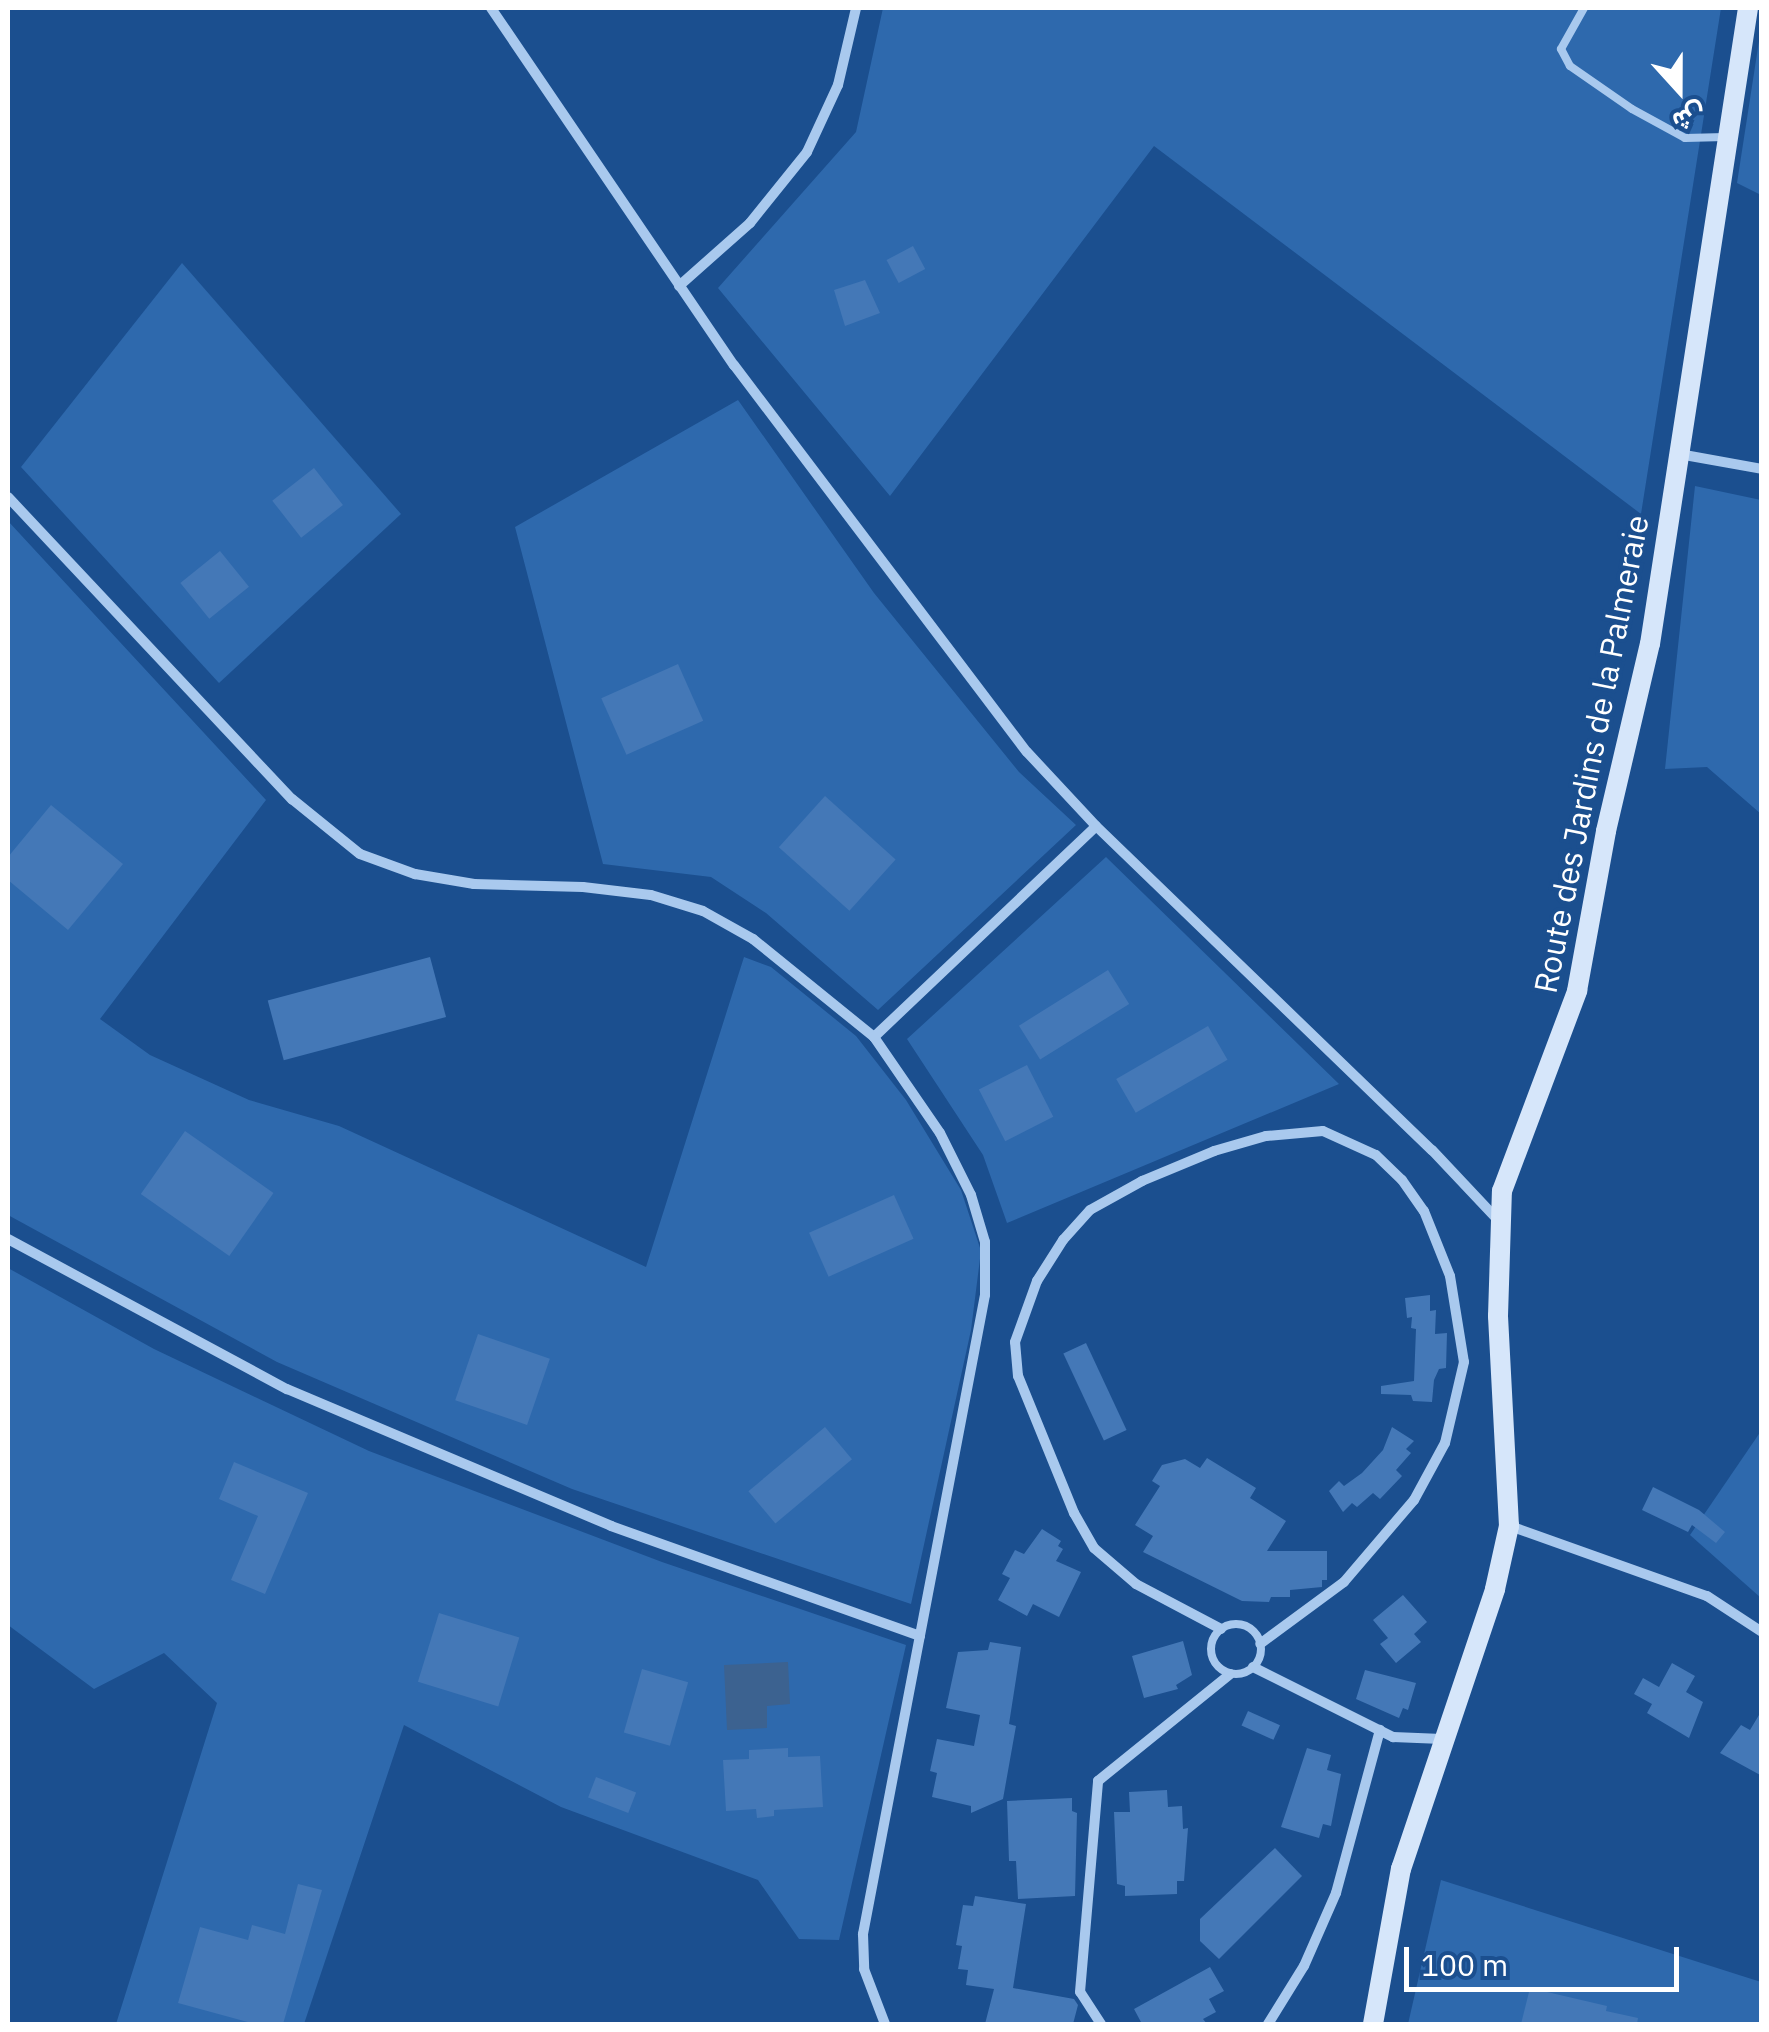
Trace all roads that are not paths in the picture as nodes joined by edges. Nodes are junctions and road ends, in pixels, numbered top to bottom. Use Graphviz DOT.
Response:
graph roads {
  1 [pos="491,8"];
  2 [pos="856,8"];
  3 [pos="1584,8"];
  4 [pos="1748,8"];
  5 [pos="1729,137"];
  6 [pos="680,286"];
  7 [pos="1679,454"];
  8 [pos="1762,469"];
  9 [pos="8,497"];
  10 [pos="1096,826"];
  11 [pos="874,1037"];
  12 [pos="1499,1221"];
  13 [pos="8,1239"];
  14 [pos="1509,1526"];
  15 [pos="1221,1629"];
  16 [pos="1762,1632"];
  17 [pos="920,1636"];
  18 [pos="1260,1644"];
  19 [pos="1254,1667"];
  20 [pos="1230,1674"];
  21 [pos="1380,1730"];
  22 [pos="1442,1739"];
  23 [pos="884,2024"];
  24 [pos="1101,2024"];
  25 [pos="1268,2024"];
  26 [pos="1372,2024"];
  1 -- 6 [label="street"];
  2 -- 6 [label="street"];
  3 -- 5 [label="lane"];
  4 -- 5 [label="street, Route des Jardins de la Palmeraie"];
  5 -- 7 [label="street, Route des Jardins de la Palmeraie"];
  6 -- 10 [label="street"];
  7 -- 8 [label="street"];
  7 -- 12 [label="street, Route des Jardins de la Palmeraie"];
  9 -- 11 [label="street"];
  10 -- 11 [label="street"];
  10 -- 12 [label="street"];
  11 -- 17 [label="street"];
  12 -- 14 [label="street, Route des Jardins de la Palmeraie"];
  13 -- 17 [label="street"];
  14 -- 16 [label="street"];
  14 -- 22 [label="street, Route des Jardins de la Palmeraie"];
  15 -- 18 [label="lane"];
  15 -- 18 [label="street"];
  15 -- 20 [label="lane"];
  17 -- 23 [label="street"];
  18 -- 19 [label="lane"];
  19 -- 20 [label="lane"];
  19 -- 21 [label="street"];
  20 -- 24 [label="street"];
  21 -- 22 [label="street"];
  21 -- 25 [label="street"];
  22 -- 26 [label="street, Route des Jardins de la Palmeraie"];
}
